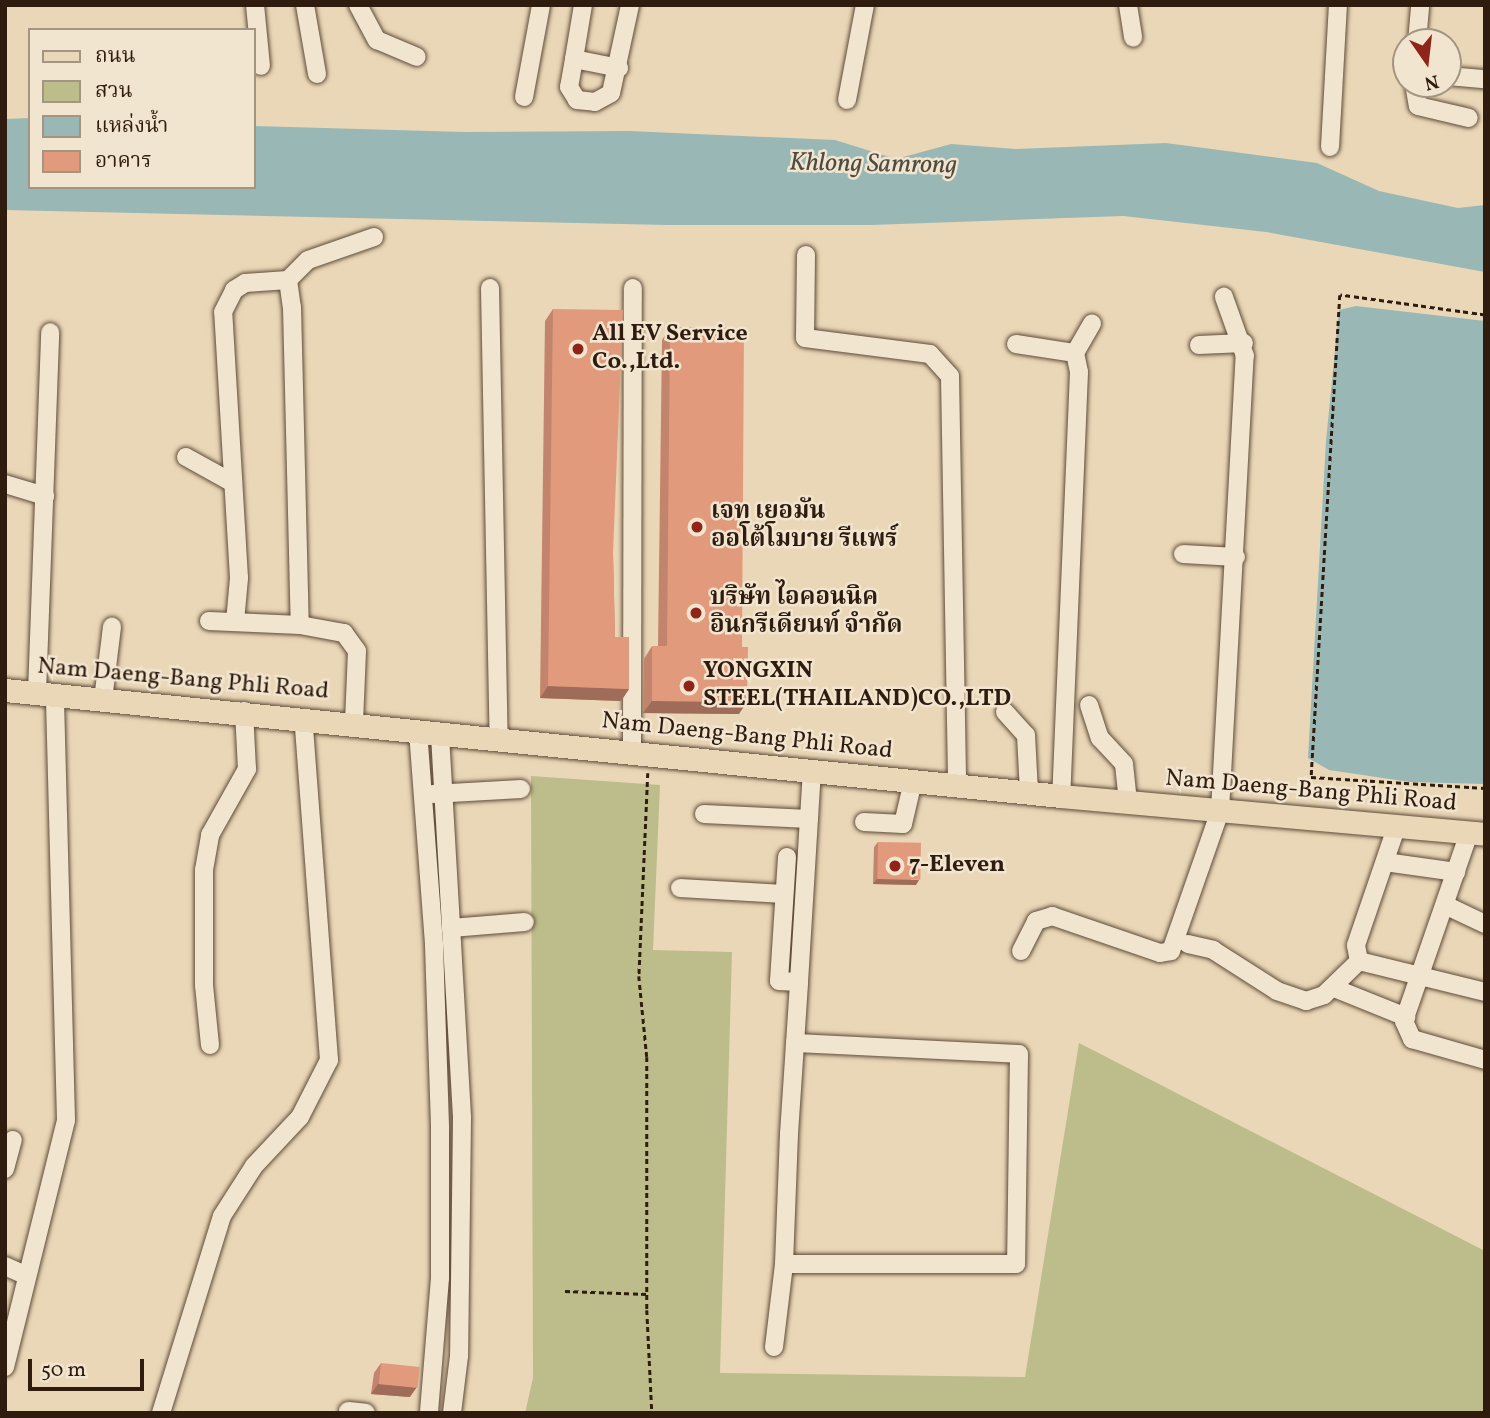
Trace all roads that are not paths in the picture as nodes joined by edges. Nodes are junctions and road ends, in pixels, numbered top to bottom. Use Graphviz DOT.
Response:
graph roads {
  1 [pos="255,5"];
  2 [pos="305,5"];
  3 [pos="358,5"];
  4 [pos="541,5"];
  5 [pos="583,5"];
  6 [pos="630,5"];
  7 [pos="865,5"];
  8 [pos="1128,5"];
  9 [pos="1338,5"];
  10 [pos="1420,5"];
  11 [pos="1419,28"];
  12 [pos="1133,38"];
  13 [pos="417,57"];
  14 [pos="574,59"];
  15 [pos="261,66"];
  16 [pos="619,68"];
  17 [pos="317,74"];
  18 [pos="1462,77"];
  19 [pos="1485,79"];
  20 [pos="524,97"];
  21 [pos="1417,98"];
  22 [pos="847,100"];
  23 [pos="1469,118"];
  24 [pos="1331,147"];
  25 [pos="374,237"];
  26 [pos="806,255"];
  27 [pos="288,280"];
  28 [pos="490,288"];
  29 [pos="633,288"];
  30 [pos="1224,298"];
  31 [pos="1092,324"];
  32 [pos="50,332"];
  33 [pos="1244,343"];
  34 [pos="1016,344"];
  35 [pos="1199,345"];
  36 [pos="1075,353"];
  37 [pos="186,457"];
  38 [pos="233,483"];
  39 [pos="5,484"];
  40 [pos="45,496"];
  41 [pos="1182,554"];
  42 [pos="1236,557"];
  43 [pos="209,621"];
  44 [pos="235,622"];
  45 [pos="300,625"];
  46 [pos="112,627"];
  47 [pos="5,690"];
  48 [pos="46,694"];
  49 [pos="103,700"];
  50 [pos="1088,705"];
  51 [pos="244,711"];
  52 [pos="1005,712"];
  53 [pos="303,718"];
  54 [pos="354,722"];
  55 [pos="429,733"];
  56 [pos="499,740"];
  57 [pos="640,751"];
  58 [pos="812,770"];
  59 [pos="913,780"];
  60 [pos="957,785"];
  61 [pos="521,789"];
  62 [pos="443,793"];
  63 [pos="1029,793"];
  64 [pos="423,794"];
  65 [pos="1061,796"];
  66 [pos="1128,802"];
  67 [pos="1220,811"];
  68 [pos="704,814"];
  69 [pos="809,819"];
  70 [pos="864,822"];
  71 [pos="1396,828"];
  72 [pos="1477,834"];
  73 [pos="787,857"];
  74 [pos="1385,862"];
  75 [pos="1456,872"];
  76 [pos="680,888"];
  77 [pos="784,894"];
  78 [pos="1445,905"];
  79 [pos="525,922"];
  80 [pos="1485,924"];
  81 [pos="451,928"];
  82 [pos="1188,944"];
  83 [pos="1021,951"];
  84 [pos="1359,961"];
  85 [pos="1422,978"];
  86 [pos="799,982"];
  87 [pos="1334,988"];
  88 [pos="1485,992"];
  89 [pos="1406,1017"];
  90 [pos="795,1043"];
  91 [pos="210,1045"];
  92 [pos="1485,1060"];
  93 [pos="13,1140"];
  94 [pos="5,1169"];
  95 [pos="783,1264"];
  96 [pos="774,1347"];
  97 [pos="5,1367"];
  98 [pos="161,1413"];
  99 [pos="429,1413"];
  100 [pos="452,1413"];
  1 -- 15 [label="street"];
  2 -- 17 [label="street"];
  3 -- 13 [label="street"];
  4 -- 20 [label="street"];
  5 -- 14 [label="street"];
  6 -- 16 [label="street"];
  7 -- 22 [label="street"];
  8 -- 12 [label="street"];
  9 -- 24 [label="street"];
  10 -- 11 [label="street"];
  14 -- 16 [label="street"];
  14 -- 16 [label="street"];
  18 -- 19 [label="street"];
  21 -- 23 [label="street"];
  25 -- 27 [label="street"];
  26 -- 60 [label="street"];
  27 -- 38 [label="street"];
  27 -- 45 [label="street"];
  28 -- 56 [label="street"];
  29 -- 57 [label="street"];
  30 -- 33 [label="street"];
  31 -- 36 [label="street"];
  32 -- 40 [label="street"];
  33 -- 35 [label="street"];
  33 -- 42 [label="street"];
  34 -- 36 [label="street"];
  36 -- 65 [label="street"];
  37 -- 38 [label="street"];
  38 -- 44 [label="street"];
  39 -- 40 [label="street"];
  40 -- 48 [label="street"];
  41 -- 42 [label="street"];
  42 -- 67 [label="street"];
  43 -- 44 [label="street"];
  44 -- 45 [label="street"];
  45 -- 54 [label="street"];
  46 -- 49 [label="street"];
  47 -- 48 [label="main road, Nam Daeng-Bang Phli Road"];
  48 -- 49 [label="main road, Nam Daeng-Bang Phli Road"];
  48 -- 97 [label="street"];
  49 -- 51 [label="main road, Nam Daeng-Bang Phli Road"];
  50 -- 66 [label="street"];
  51 -- 53 [label="main road, Nam Daeng-Bang Phli Road"];
  51 -- 91 [label="street"];
  52 -- 63 [label="street"];
  53 -- 54 [label="main road, Nam Daeng-Bang Phli Road"];
  53 -- 98 [label="street"];
  54 -- 55 [label="main road, Nam Daeng-Bang Phli Road"];
  55 -- 56 [label="main road, Nam Daeng-Bang Phli Road"];
  55 -- 62 [label="street"];
  55 -- 64 [label="street"];
  56 -- 57 [label="main road, Nam Daeng-Bang Phli Road"];
  57 -- 58 [label="main road, Nam Daeng-Bang Phli Road"];
  58 -- 59 [label="main road, Nam Daeng-Bang Phli Road"];
  58 -- 69 [label="street"];
  59 -- 60 [label="main road, Nam Daeng-Bang Phli Road"];
  59 -- 70 [label="street"];
  60 -- 63 [label="main road, Nam Daeng-Bang Phli Road"];
  61 -- 62 [label="street"];
  62 -- 64 [label="street"];
  62 -- 81 [label="street"];
  63 -- 65 [label="main road, Nam Daeng-Bang Phli Road"];
  64 -- 99 [label="street"];
  65 -- 66 [label="main road, Nam Daeng-Bang Phli Road"];
  66 -- 67 [label="main road, Nam Daeng-Bang Phli Road"];
  67 -- 71 [label="main road, Nam Daeng-Bang Phli Road"];
  67 -- 83 [label="street"];
  68 -- 69 [label="street"];
  69 -- 86 [label="street"];
  71 -- 72 [label="main road, Nam Daeng-Bang Phli Road"];
  71 -- 74 [label="street"];
  72 -- 75 [label="street"];
  73 -- 77 [label="street"];
  74 -- 75 [label="street"];
  74 -- 84 [label="street"];
  75 -- 78 [label="street"];
  76 -- 77 [label="street"];
  77 -- 86 [label="street"];
  78 -- 80 [label="street"];
  78 -- 85 [label="street"];
  79 -- 81 [label="street"];
  81 -- 100 [label="street"];
  82 -- 87 [label="street"];
  84 -- 85 [label="street"];
  84 -- 87 [label="street"];
  85 -- 88 [label="street"];
  85 -- 89 [label="street"];
  86 -- 90 [label="street"];
  87 -- 89 [label="street"];
  89 -- 92 [label="street"];
  90 -- 95 [label="street"];
  90 -- 95 [label="street"];
  93 -- 94 [label="street"];
  95 -- 96 [label="street"];
}
